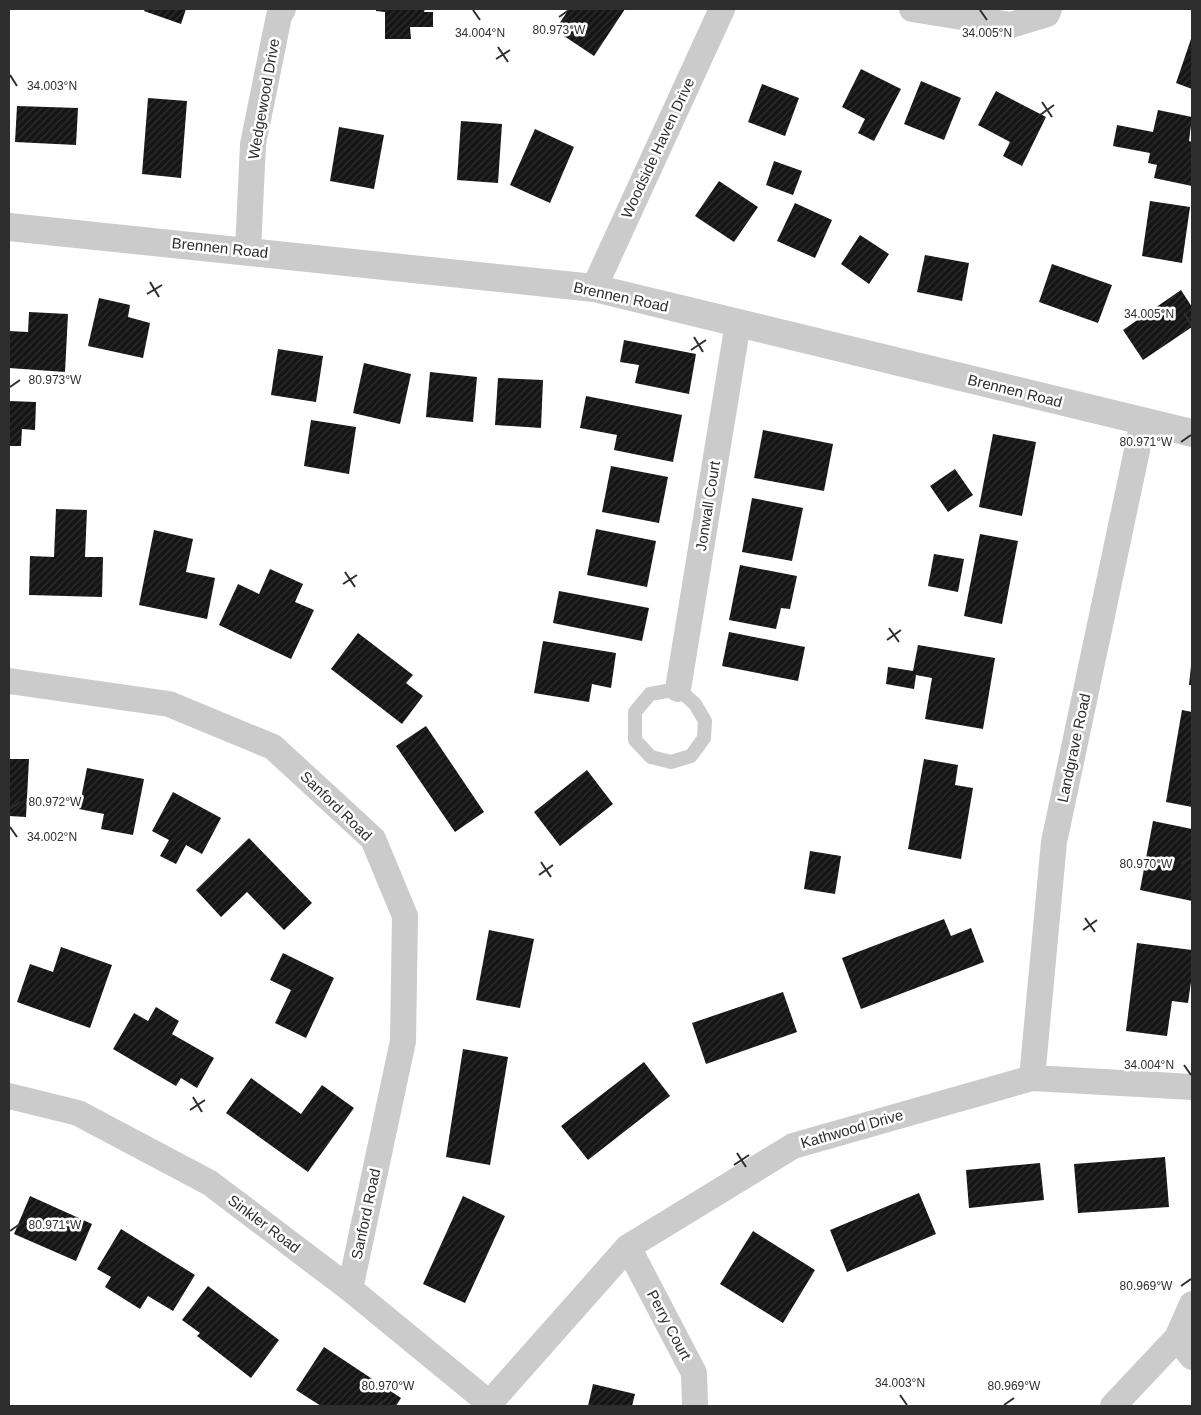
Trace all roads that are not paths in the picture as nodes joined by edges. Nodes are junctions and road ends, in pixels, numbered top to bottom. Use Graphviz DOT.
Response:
graph roads {
  1 [pos="283,9"];
  2 [pos="722,9"];
  3 [pos="912,9"];
  4 [pos="1049,9"];
  5 [pos="9,227"];
  6 [pos="248,251"];
  7 [pos="594,288"];
  8 [pos="738,323"];
  9 [pos="1143,422"];
  10 [pos="1192,433"];
  11 [pos="9,681"];
  12 [pos="678,689"];
  13 [pos="1032,1078"];
  14 [pos="1192,1087"];
  15 [pos="9,1096"];
  16 [pos="628,1247"];
  17 [pos="350,1289"];
  18 [pos="1192,1304"];
  19 [pos="1185,1348"];
  20 [pos="488,1404"];
  21 [pos="695,1406"];
  22 [pos="1114,1406"];
  1 -- 6 [label="street, Wedgewood Drive"];
  2 -- 7 [label="street, Woodside Haven Drive"];
  3 -- 4 [label="street"];
  5 -- 6 [label="street, Brennen Road"];
  6 -- 7 [label="street, Brennen Road"];
  7 -- 8 [label="street, Brennen Road"];
  8 -- 9 [label="street, Brennen Road"];
  8 -- 12 [label="street, Jonwall Court"];
  9 -- 10 [label="street, Brennen Road"];
  9 -- 13 [label="street, Landgrave Road"];
  11 -- 17 [label="street, Sanford Road"];
  12 -- 12 [label="lane"];
  13 -- 14 [label="street, Kathwood Drive"];
  13 -- 16 [label="street, Kathwood Drive"];
  15 -- 17 [label="street, Sinkler Road"];
  16 -- 20 [label="street, Kathwood Drive"];
  16 -- 21 [label="street, Perry Court"];
  17 -- 20 [label="street, Sinkler Road"];
  18 -- 19 [label="street"];
  19 -- 22 [label="street"];
}
